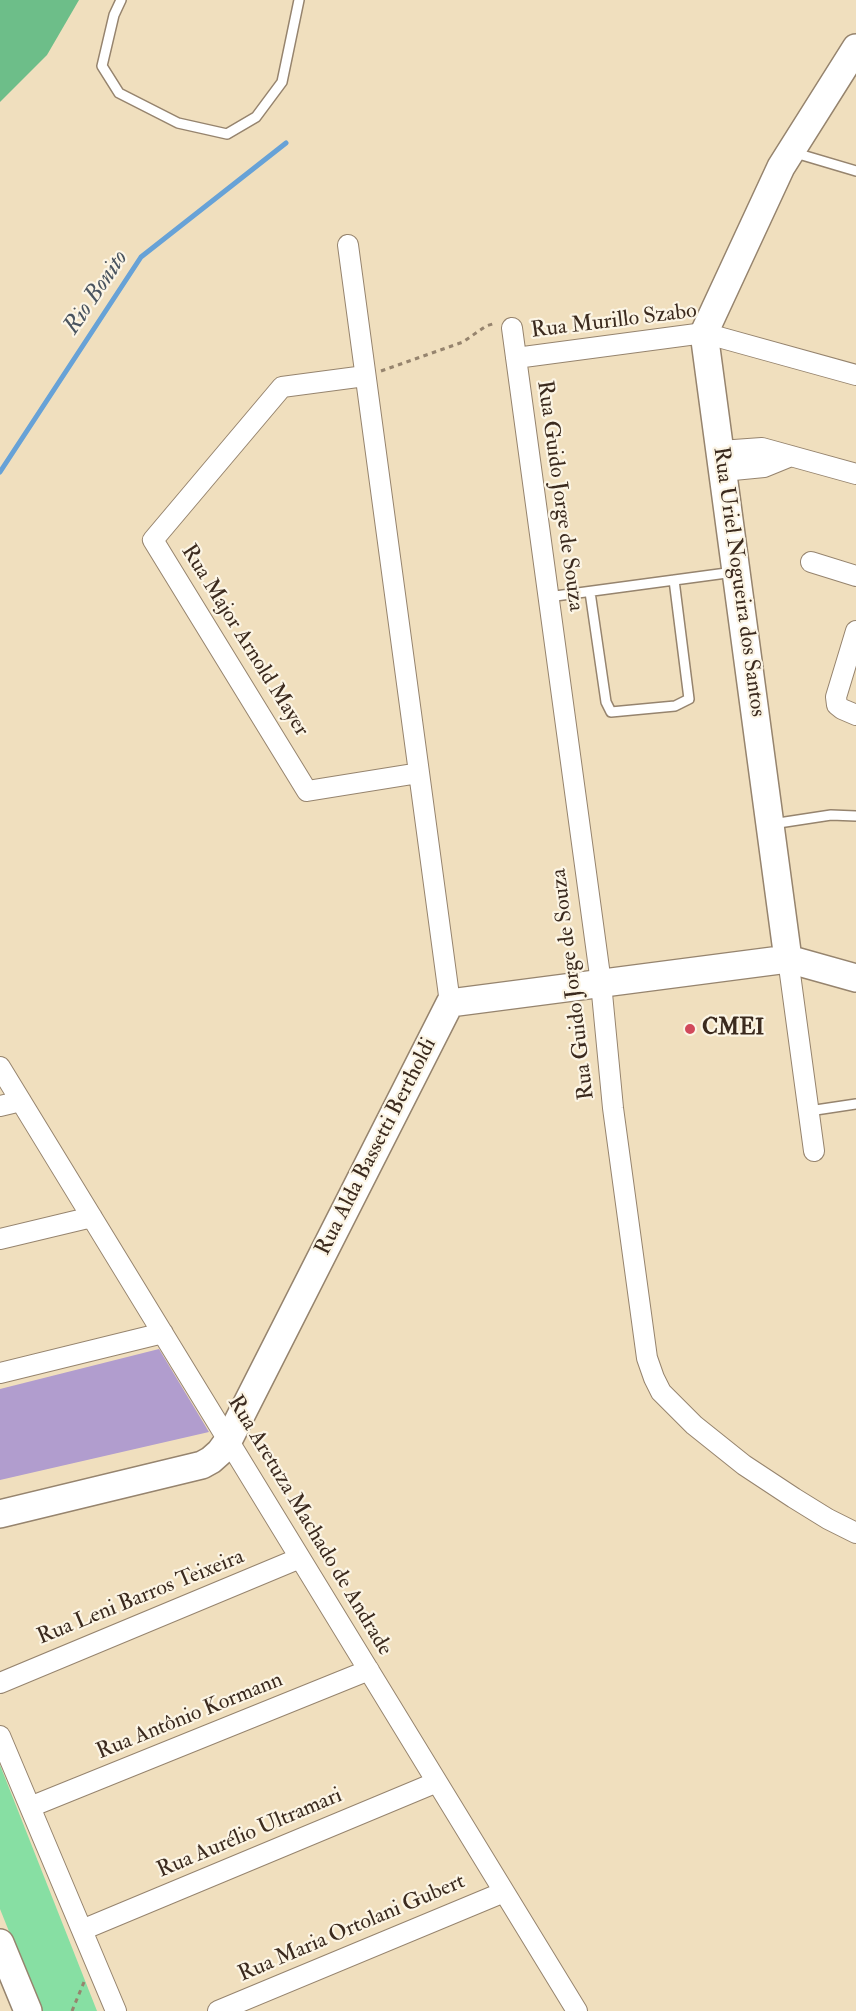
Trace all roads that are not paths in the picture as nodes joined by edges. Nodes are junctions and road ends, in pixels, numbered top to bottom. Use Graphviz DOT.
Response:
graph roads {
  1 [pos="121,0"];
  2 [pos="299,0"];
  3 [pos="849,64"];
  4 [pos="790,152"];
  5 [pos="856,171"];
  6 [pos="348,245"];
  7 [pos="512,328"];
  8 [pos="704,333"];
  9 [pos="516,358"];
  10 [pos="856,375"];
  11 [pos="365,376"];
  12 [pos="721,461"];
  13 [pos="856,474"];
  14 [pos="811,562"];
  15 [pos="736,572"];
  16 [pos="856,576"];
  17 [pos="674,580"];
  18 [pos="590,592"];
  19 [pos="548,597"];
  20 [pos="856,631"];
  21 [pos="856,715"];
  22 [pos="419,774"];
  23 [pos="856,816"];
  24 [pos="770,825"];
  25 [pos="788,959"];
  26 [pos="856,978"];
  27 [pos="601,983"];
  28 [pos="450,1003"];
  29 [pos="0,1067"];
  30 [pos="21,1101"];
  31 [pos="856,1104"];
  32 [pos="0,1106"];
  33 [pos="809,1111"];
  34 [pos="814,1151"];
  35 [pos="92,1217"];
  36 [pos="0,1239"];
  37 [pos="163,1333"];
  38 [pos="0,1373"];
  39 [pos="228,1441"];
  40 [pos="0,1514"];
  41 [pos="856,1533"];
  42 [pos="300,1558"];
  43 [pos="369,1670"];
  44 [pos="0,1683"];
  45 [pos="0,1736"];
  46 [pos="437,1782"];
  47 [pos="30,1807"];
  48 [pos="504,1892"];
  49 [pos="82,1930"];
  50 [pos="0,1942"];
  51 [pos="573,2010"];
  52 [pos="28,2011"];
  53 [pos="116,2011"];
  54 [pos="218,2011"];
  1 -- 2 [label="lane"];
  3 -- 4 [label="street"];
  4 -- 5 [label="lane"];
  4 -- 8 [label="street"];
  6 -- 11 [label="street"];
  7 -- 9 [label="street, Rua Guido Jorge de Souza"];
  8 -- 9 [label="street, Rua Murillo Szabo"];
  8 -- 10 [label="street, Rua Murillo Szabo"];
  8 -- 12 [label="street, Rua Uriel Nogueira dos Santos"];
  9 -- 19 [label="street, Rua Guido Jorge de Souza"];
  11 -- 22 [label="street"];
  11 -- 22 [label="street, Rua Major Arnold Mayer"];
  12 -- 13 [label="street"];
  12 -- 15 [label="street, Rua Uriel Nogueira dos Santos"];
  14 -- 16 [label="street"];
  15 -- 17 [label="lane"];
  15 -- 24 [label="street, Rua Uriel Nogueira dos Santos"];
  17 -- 18 [label="lane"];
  17 -- 18 [label="lane"];
  18 -- 19 [label="lane"];
  19 -- 27 [label="street, Rua Guido Jorge de Souza"];
  20 -- 21 [label="street"];
  22 -- 28 [label="street"];
  23 -- 24 [label="lane"];
  24 -- 25 [label="street, Rua Uriel Nogueira dos Santos"];
  25 -- 26 [label="street"];
  25 -- 27 [label="street"];
  25 -- 33 [label="street, Rua Uriel Nogueira dos Santos"];
  27 -- 28 [label="street"];
  27 -- 41 [label="street, Rua Guido Jorge de Souza"];
  28 -- 39 [label="street, Rua Alda Bassetti Bertholdi"];
  29 -- 30 [label="street, Rua Aretuza Machado de Andrade"];
  30 -- 32 [label="street"];
  30 -- 35 [label="street, Rua Aretuza Machado de Andrade"];
  31 -- 33 [label="lane"];
  33 -- 34 [label="street, Rua Uriel Nogueira dos Santos"];
  35 -- 36 [label="street"];
  35 -- 37 [label="street, Rua Aretuza Machado de Andrade"];
  37 -- 38 [label="street"];
  37 -- 39 [label="street, Rua Aretuza Machado de Andrade"];
  39 -- 40 [label="street, Rua Alda Bassetti Bertholdi"];
  39 -- 42 [label="street, Rua Aretuza Machado de Andrade"];
  42 -- 43 [label="street, Rua Aretuza Machado de Andrade"];
  42 -- 44 [label="street, Rua Leni Barros Teixeira"];
  43 -- 46 [label="street, Rua Aretuza Machado de Andrade"];
  43 -- 47 [label="street, Rua Antônio Kormann"];
  45 -- 47 [label="street"];
  46 -- 48 [label="street, Rua Aretuza Machado de Andrade"];
  46 -- 49 [label="street, Rua Aurélio Ultramari"];
  47 -- 49 [label="street"];
  48 -- 51 [label="street, Rua Aretuza Machado de Andrade"];
  48 -- 54 [label="street, Rua Maria Ortolani Gubert"];
  49 -- 53 [label="street"];
  50 -- 52 [label="street"];
}
